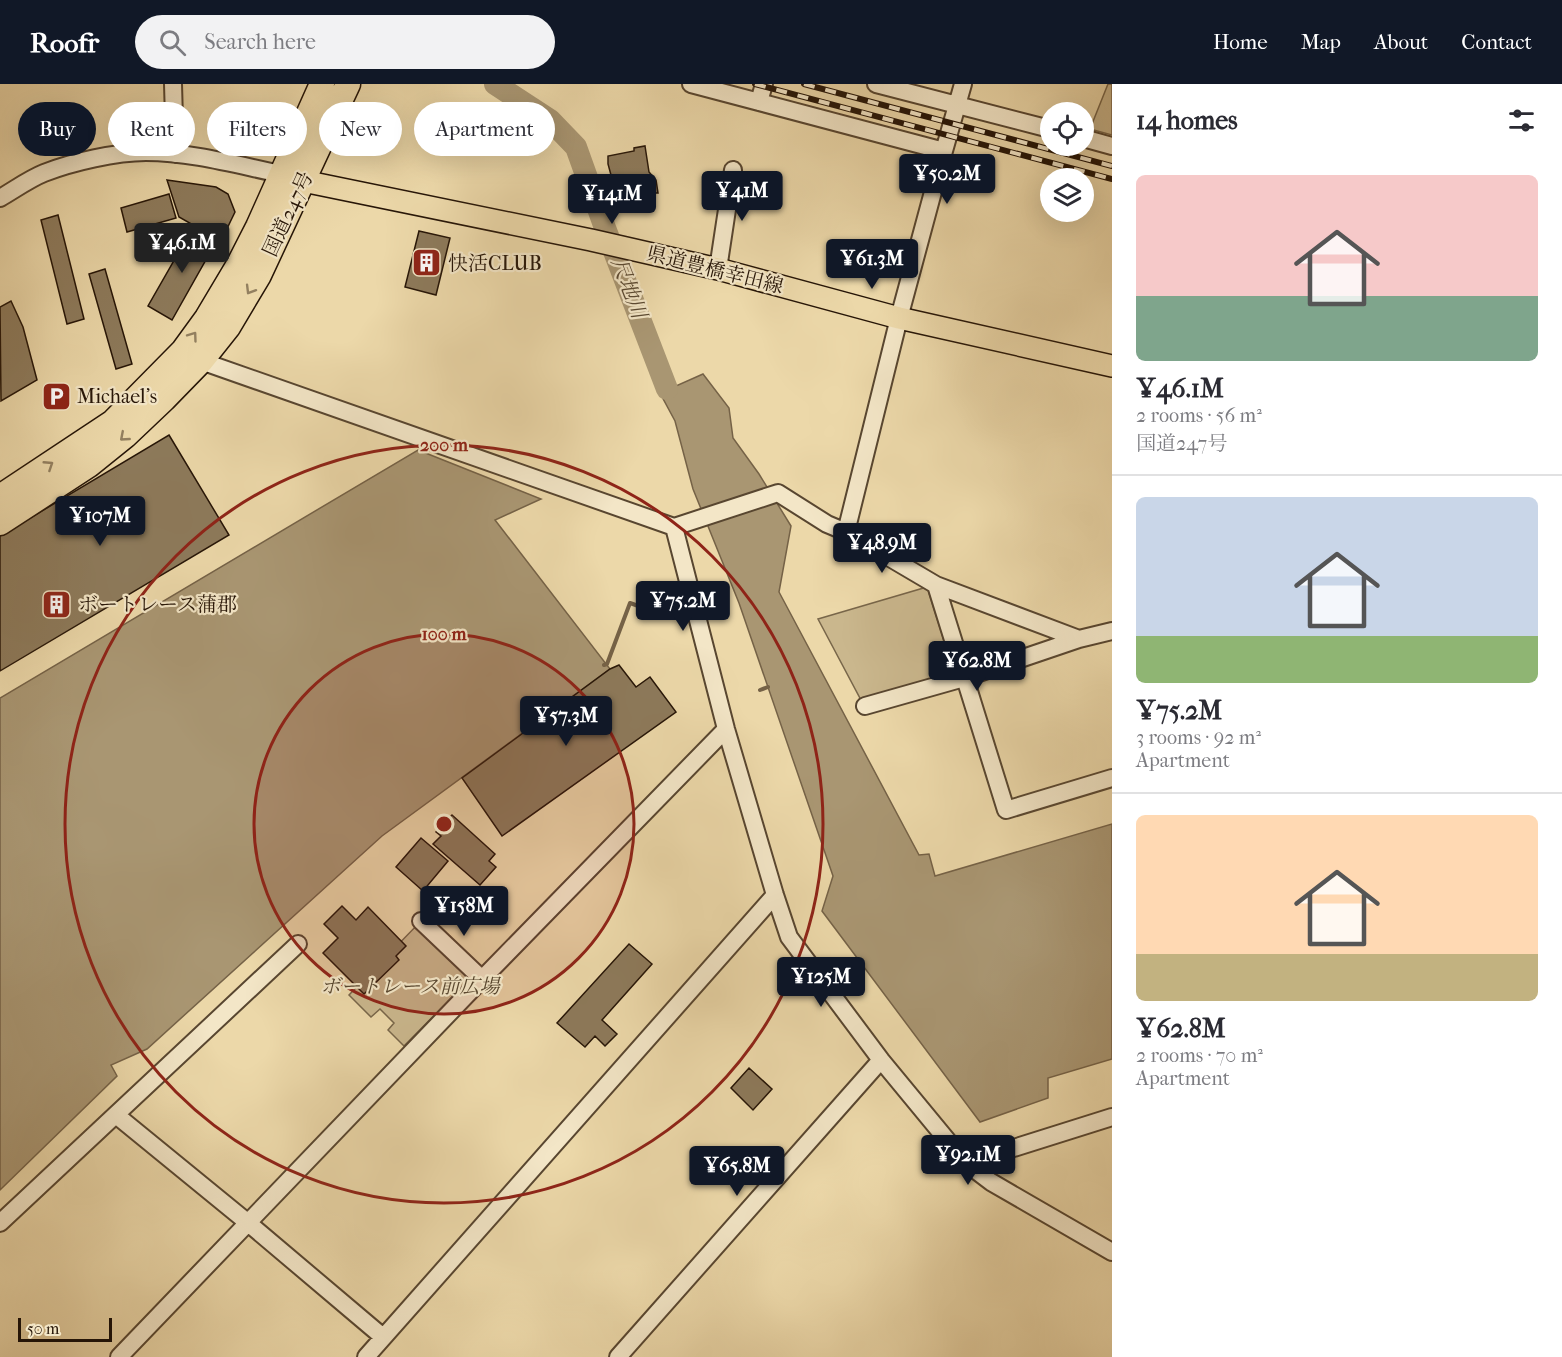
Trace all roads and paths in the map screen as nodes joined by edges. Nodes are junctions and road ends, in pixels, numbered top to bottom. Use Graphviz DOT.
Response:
graph roads {
  1 [pos="173,84"];
  2 [pos="322,84"];
  3 [pos="348,84"];
  4 [pos="691,84"];
  5 [pos="764,84"];
  6 [pos="876,84"];
  7 [pos="963,84"];
  8 [pos="174,102"];
  9 [pos="759,102"];
  10 [pos="958,105"];
  11 [pos="1040,126"];
  12 [pos="1094,141"];
  13 [pos="1112,146"];
  14 [pos="944,151"];
  15 [pos="108,156"];
  16 [pos="186,156"];
  17 [pos="733,170"];
  18 [pos="292,177"];
  19 [pos="0,198"];
  20 [pos="718,269"];
  21 [pos="900,318"];
  22 [pos="201,361"];
  23 [pos="1112,366"];
  24 [pos="0,497"];
  25 [pos="0,523"];
  26 [pos="674,527"];
  27 [pos="846,532"];
  28 [pos="936,585"];
  29 [pos="1112,631"];
  30 [pos="1078,639"];
  31 [pos="964,678"];
  32 [pos="865,706"];
  33 [pos="726,729"];
  34 [pos="1112,778"];
  35 [pos="775,895"];
  36 [pos="422,921"];
  37 [pos="298,944"];
  38 [pos="482,979"];
  39 [pos="881,1060"];
  40 [pos="116,1115"];
  41 [pos="1112,1117"];
  42 [pos="966,1163"];
  43 [pos="247,1222"];
  44 [pos="0,1223"];
  45 [pos="1112,1252"];
  46 [pos="383,1337"];
  47 [pos="119,1357"];
  48 [pos="366,1357"];
  49 [pos="618,1357"];
  1 -- 8 [label="street"];
  2 -- 18 [label="highway, 国道247号"];
  3 -- 18 [label="highway, 国道247号"];
  4 -- 9 [label="street"];
  5 -- 9 [label="street"];
  6 -- 10 [label="street"];
  7 -- 10 [label="street"];
  9 -- 14 [label="street"];
  10 -- 11 [label="street"];
  10 -- 14 [label="street"];
  12 -- 13 [label="street"];
  14 -- 21 [label="street"];
  15 -- 19 [label="street"];
  16 -- 18 [label="street"];
  17 -- 20 [label="street"];
  18 -- 20 [label="main road, 県道豊橋幸田線"];
  18 -- 22 [label="highway, 国道247号, one-way"];
  24 -- 18 [label="highway, 国道247号, one-way"];
  20 -- 21 [label="main road, 県道豊橋幸田線"];
  21 -- 23 [label="main road, 県道豊橋幸田線"];
  21 -- 27 [label="street"];
  22 -- 25 [label="highway, 国道247号, one-way"];
  22 -- 26 [label="street"];
  26 -- 27 [label="street"];
  26 -- 33 [label="street"];
  27 -- 28 [label="street"];
  28 -- 30 [label="street"];
  28 -- 31 [label="street"];
  29 -- 30 [label="street"];
  30 -- 31 [label="street"];
  31 -- 32 [label="street"];
  31 -- 34 [label="street"];
  33 -- 35 [label="street"];
  33 -- 38 [label="street"];
  35 -- 39 [label="street"];
  35 -- 46 [label="street"];
  36 -- 38 [label="street"];
  37 -- 40 [label="street"];
  38 -- 43 [label="street"];
  39 -- 42 [label="street"];
  39 -- 49 [label="street"];
  40 -- 43 [label="street"];
  40 -- 44 [label="street"];
  41 -- 42 [label="street"];
  42 -- 45 [label="street"];
  43 -- 46 [label="street"];
  43 -- 47 [label="street"];
  46 -- 48 [label="street"];
}
